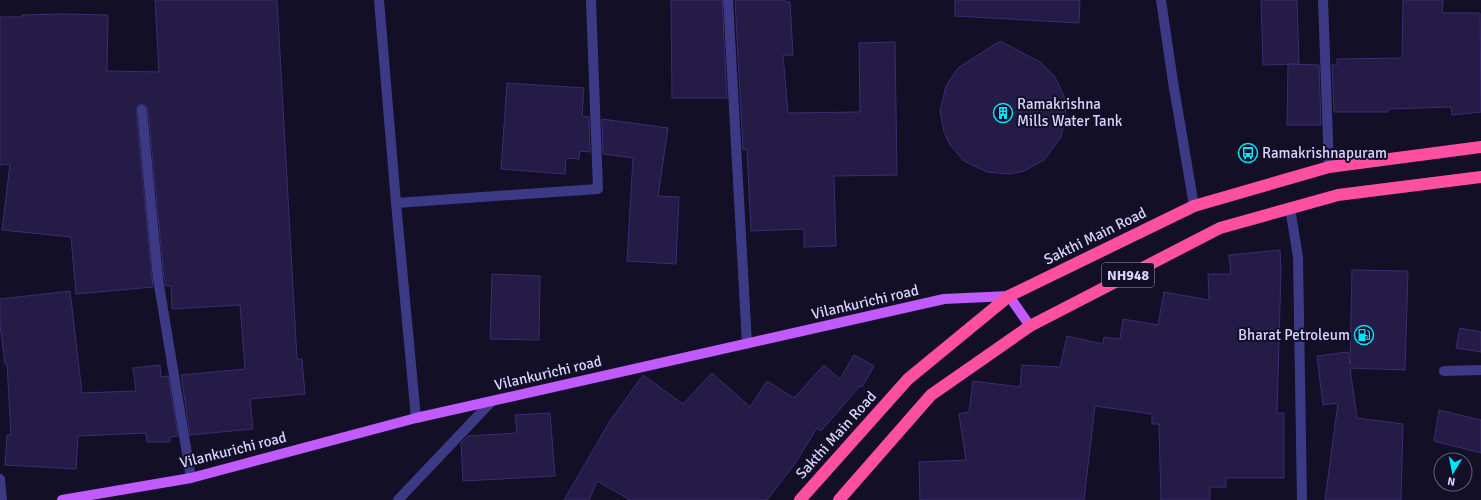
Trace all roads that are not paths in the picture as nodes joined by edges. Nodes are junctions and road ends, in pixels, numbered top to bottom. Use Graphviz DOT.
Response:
graph roads {
  1 [pos="379,0"];
  2 [pos="591,0"];
  3 [pos="728,0"];
  4 [pos="1161,0"];
  5 [pos="1324,0"];
  6 [pos="142,110"];
  7 [pos="1481,147"];
  8 [pos="1329,167"];
  9 [pos="1481,177"];
  10 [pos="396,203"];
  11 [pos="1194,206"];
  12 [pos="1290,208"];
  13 [pos="1009,296"];
  14 [pos="1030,326"];
  15 [pos="746,344"];
  16 [pos="1481,370"];
  17 [pos="1444,371"];
  18 [pos="492,401"];
  19 [pos="416,418"];
  20 [pos="191,478"];
  21 [pos="0,480"];
  22 [pos="2,500"];
  23 [pos="62,500"];
  24 [pos="398,500"];
  25 [pos="800,500"];
  26 [pos="839,500"];
  27 [pos="1302,500"];
  1 -- 10 [label="street"];
  2 -- 10 [label="street"];
  3 -- 15 [label="street"];
  4 -- 11 [label="street"];
  5 -- 8 [label="street"];
  6 -- 20 [label="street"];
  7 -- 8 [label="highway, Sakthi Main Road / NH948"];
  8 -- 11 [label="highway, Sakthi Main Road / NH948"];
  9 -- 12 [label="highway, NH948"];
  10 -- 19 [label="street"];
  11 -- 13 [label="highway, Sakthi Main Road / NH948"];
  12 -- 14 [label="highway, NH948"];
  12 -- 27 [label="street"];
  13 -- 14 [label="main road"];
  13 -- 15 [label="main road, Vilankurichi road"];
  13 -- 25 [label="highway, Sakthi Main Road / NH948"];
  14 -- 26 [label="highway, NH948"];
  15 -- 18 [label="main road, Vilankurichi road"];
  16 -- 17 [label="street"];
  18 -- 19 [label="main road, Vilankurichi road"];
  18 -- 24 [label="street"];
  19 -- 20 [label="main road, Vilankurichi road"];
  20 -- 23 [label="main road, Vilankurichi road"];
  21 -- 22 [label="street"];
}
